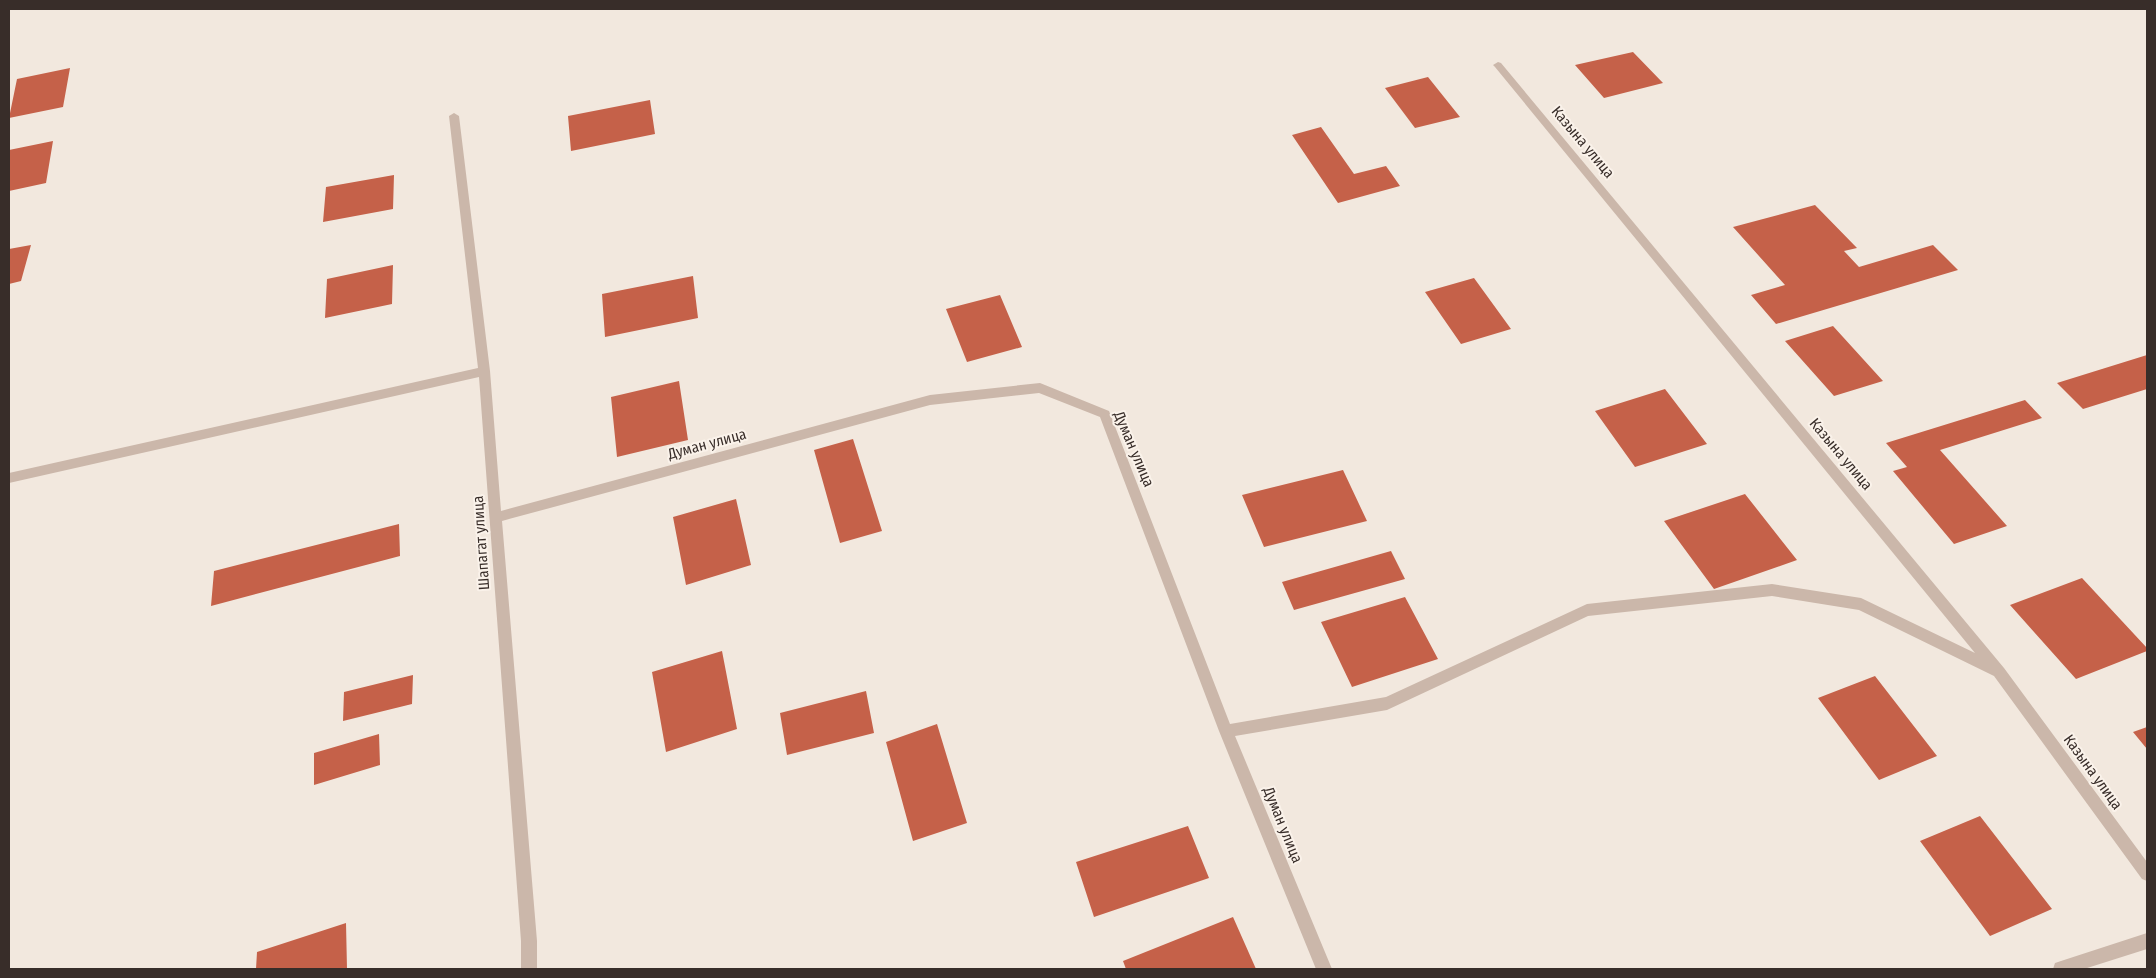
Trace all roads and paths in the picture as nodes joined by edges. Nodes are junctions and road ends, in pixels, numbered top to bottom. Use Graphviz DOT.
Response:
graph roads {
  1 [pos="1498,65"];
  2 [pos="454,116"];
  3 [pos="484,371"];
  4 [pos="9,478"];
  5 [pos="496,518"];
  6 [pos="1999,672"];
  7 [pos="1226,731"];
  8 [pos="2147,874"];
  9 [pos="2147,940"];
  10 [pos="529,969"];
  11 [pos="1324,969"];
  12 [pos="2061,969"];
  1 -- 6 [label="street, Казына улица"];
  2 -- 3 [label="street, Шапагат улица"];
  3 -- 4 [label="street"];
  3 -- 5 [label="street, Шапагат улица"];
  5 -- 7 [label="street, Думан улица"];
  5 -- 10 [label="street, Шапагат улица"];
  6 -- 7 [label="street"];
  6 -- 8 [label="street, Казына улица"];
  7 -- 11 [label="street, Думан улица"];
  9 -- 12 [label="street"];
}
